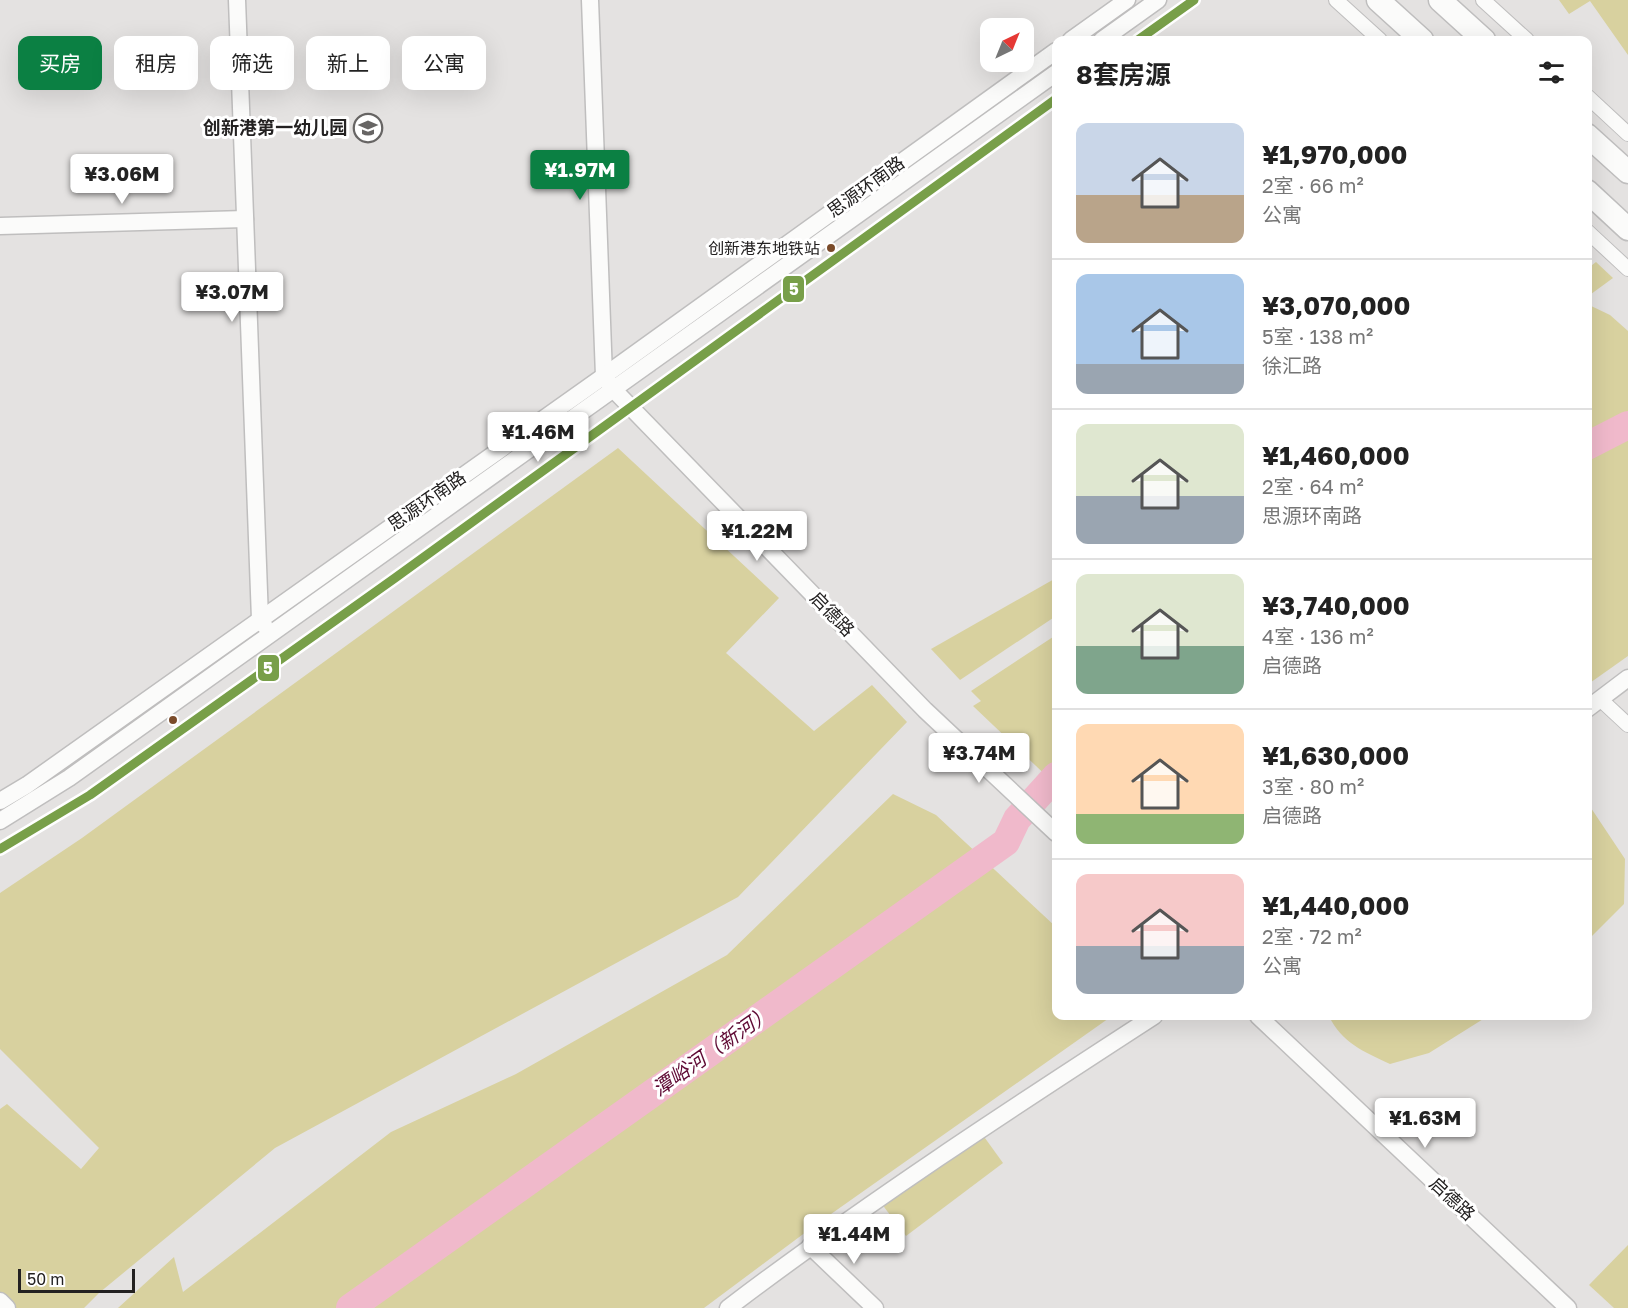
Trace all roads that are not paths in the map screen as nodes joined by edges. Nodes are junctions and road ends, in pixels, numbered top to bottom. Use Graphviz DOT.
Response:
graph roads {
  1 [pos="237,0"];
  2 [pos="590,0"];
  3 [pos="1127,0"];
  4 [pos="1158,0"];
  5 [pos="1336,0"];
  6 [pos="1378,0"];
  7 [pos="1440,0"];
  8 [pos="1483,0"];
  9 [pos="1077,36"];
  10 [pos="1107,36"];
  11 [pos="1376,36"];
  12 [pos="1418,36"];
  13 [pos="1480,36"];
  14 [pos="1523,36"];
  15 [pos="1052,54"];
  16 [pos="1052,76"];
  17 [pos="1592,101"];
  18 [pos="1628,134"];
  19 [pos="1592,140"];
  20 [pos="1628,172"];
  21 [pos="1592,196"];
  22 [pos="245,219"];
  23 [pos="0,226"];
  24 [pos="1628,229"];
  25 [pos="1592,236"];
  26 [pos="1628,268"];
  27 [pos="609,383"];
  28 [pos="260,619"];
  29 [pos="270,633"];
  30 [pos="1628,678"];
  31 [pos="1594,704"];
  32 [pos="1628,725"];
  33 [pos="0,801"];
  34 [pos="0,821"];
  35 [pos="1052,829"];
  36 [pos="1148,1020"];
  37 [pos="1262,1020"];
  38 [pos="810,1246"];
  39 [pos="0,1301"];
  40 [pos="7,1308"];
  41 [pos="728,1308"];
  42 [pos="875,1308"];
  43 [pos="1568,1308"];
  1 -- 22 [label="street"];
  2 -- 27 [label="street"];
  3 -- 9 [label="street"];
  4 -- 10 [label="street"];
  5 -- 11 [label="street"];
  6 -- 12 [label="main road"];
  7 -- 13 [label="main road"];
  8 -- 14 [label="street"];
  15 -- 27 [label="street, 思源环南路"];
  16 -- 27 [label="street, 思源环南路"];
  17 -- 18 [label="street"];
  19 -- 20 [label="main road"];
  21 -- 24 [label="main road"];
  22 -- 23 [label="street"];
  22 -- 28 [label="street"];
  25 -- 26 [label="street"];
  27 -- 28 [label="street, 思源环南路"];
  27 -- 29 [label="street, 思源环南路"];
  27 -- 35 [label="street, 启德路"];
  28 -- 29 [label="street"];
  28 -- 33 [label="street, 思源环南路"];
  29 -- 34 [label="street, 思源环南路"];
  30 -- 31 [label="street"];
  31 -- 32 [label="street"];
  36 -- 38 [label="street"];
  37 -- 43 [label="street, 启德路"];
  38 -- 41 [label="street"];
  38 -- 42 [label="street"];
  39 -- 40 [label="street"];
}
